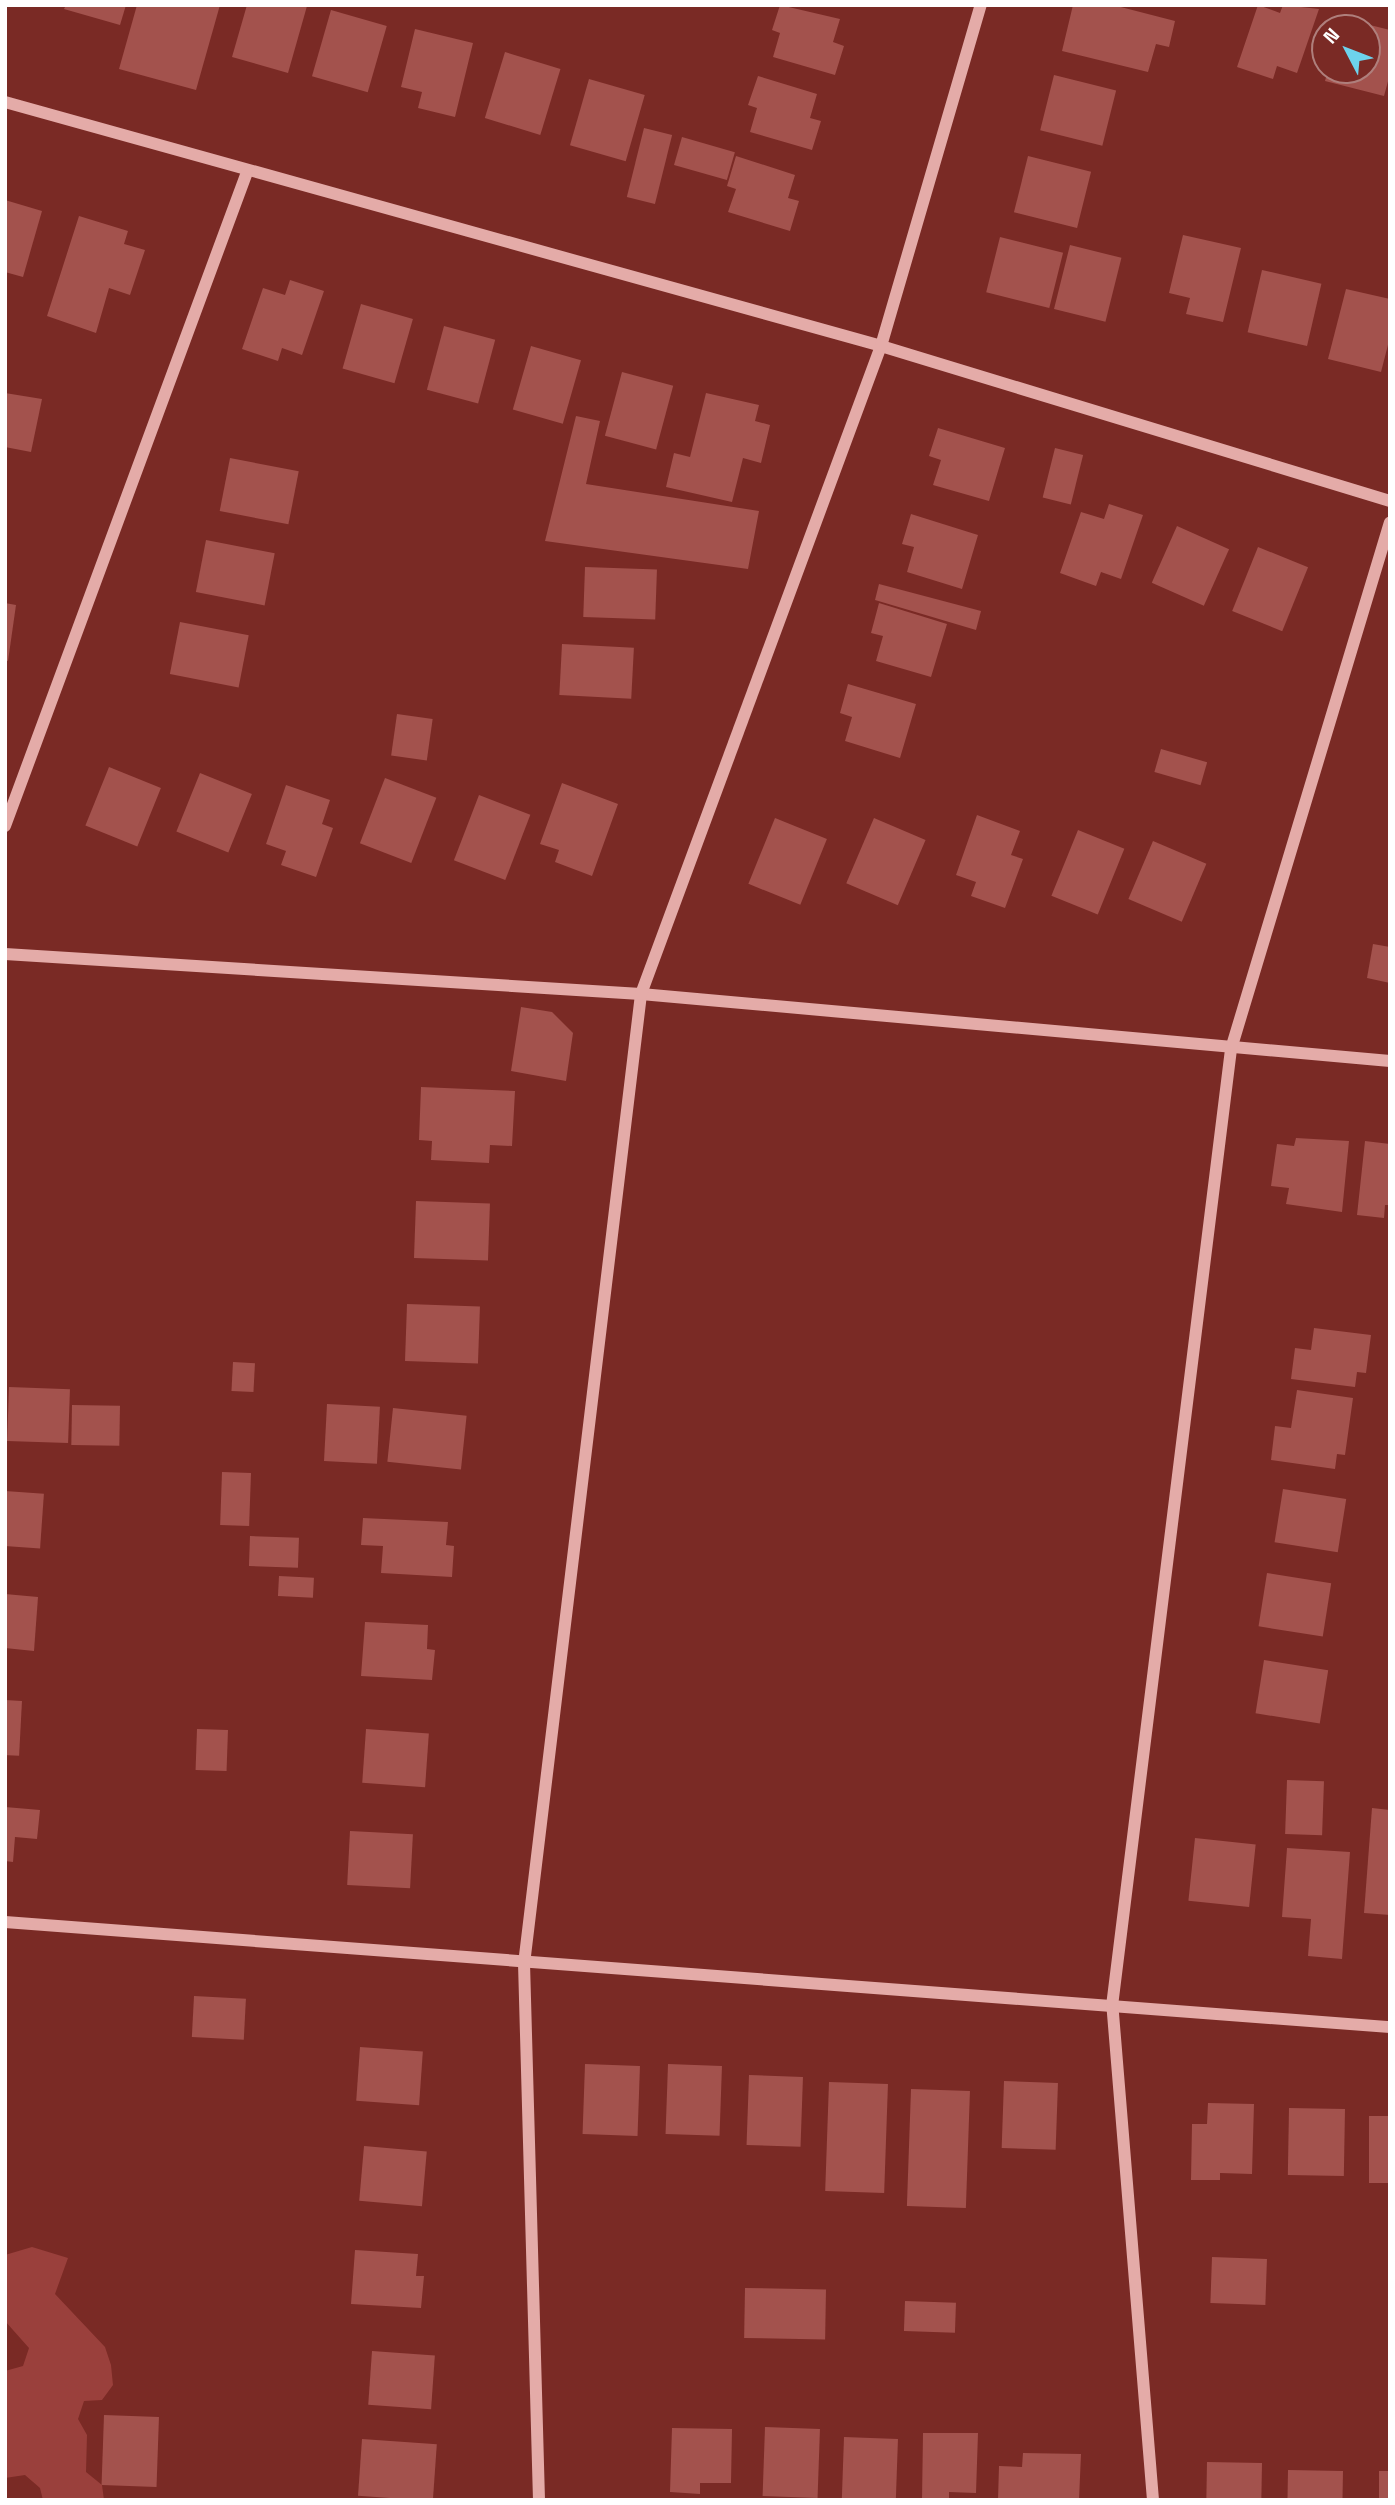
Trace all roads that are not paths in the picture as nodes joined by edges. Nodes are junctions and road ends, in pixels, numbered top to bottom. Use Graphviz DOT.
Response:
graph roads {
  1 [pos="981,5"];
  2 [pos="5,102"];
  3 [pos="247,172"];
  4 [pos="881,346"];
  5 [pos="1390,501"];
  6 [pos="1390,522"];
  7 [pos="5,826"];
  8 [pos="5,954"];
  9 [pos="641,994"];
  10 [pos="1231,1049"];
  11 [pos="1390,1061"];
  12 [pos="5,1922"];
  13 [pos="524,1964"];
  14 [pos="1112,2006"];
  15 [pos="1390,2027"];
  16 [pos="539,2500"];
  17 [pos="1153,2500"];
  1 -- 4 [label="street"];
  2 -- 3 [label="street"];
  3 -- 4 [label="street"];
  3 -- 7 [label="street"];
  4 -- 5 [label="street"];
  4 -- 9 [label="street"];
  6 -- 10 [label="street"];
  8 -- 9 [label="street"];
  9 -- 10 [label="street"];
  9 -- 13 [label="street"];
  10 -- 11 [label="street"];
  10 -- 14 [label="street"];
  12 -- 13 [label="street"];
  13 -- 14 [label="street"];
  13 -- 16 [label="street"];
  14 -- 15 [label="street"];
  14 -- 17 [label="street"];
}
